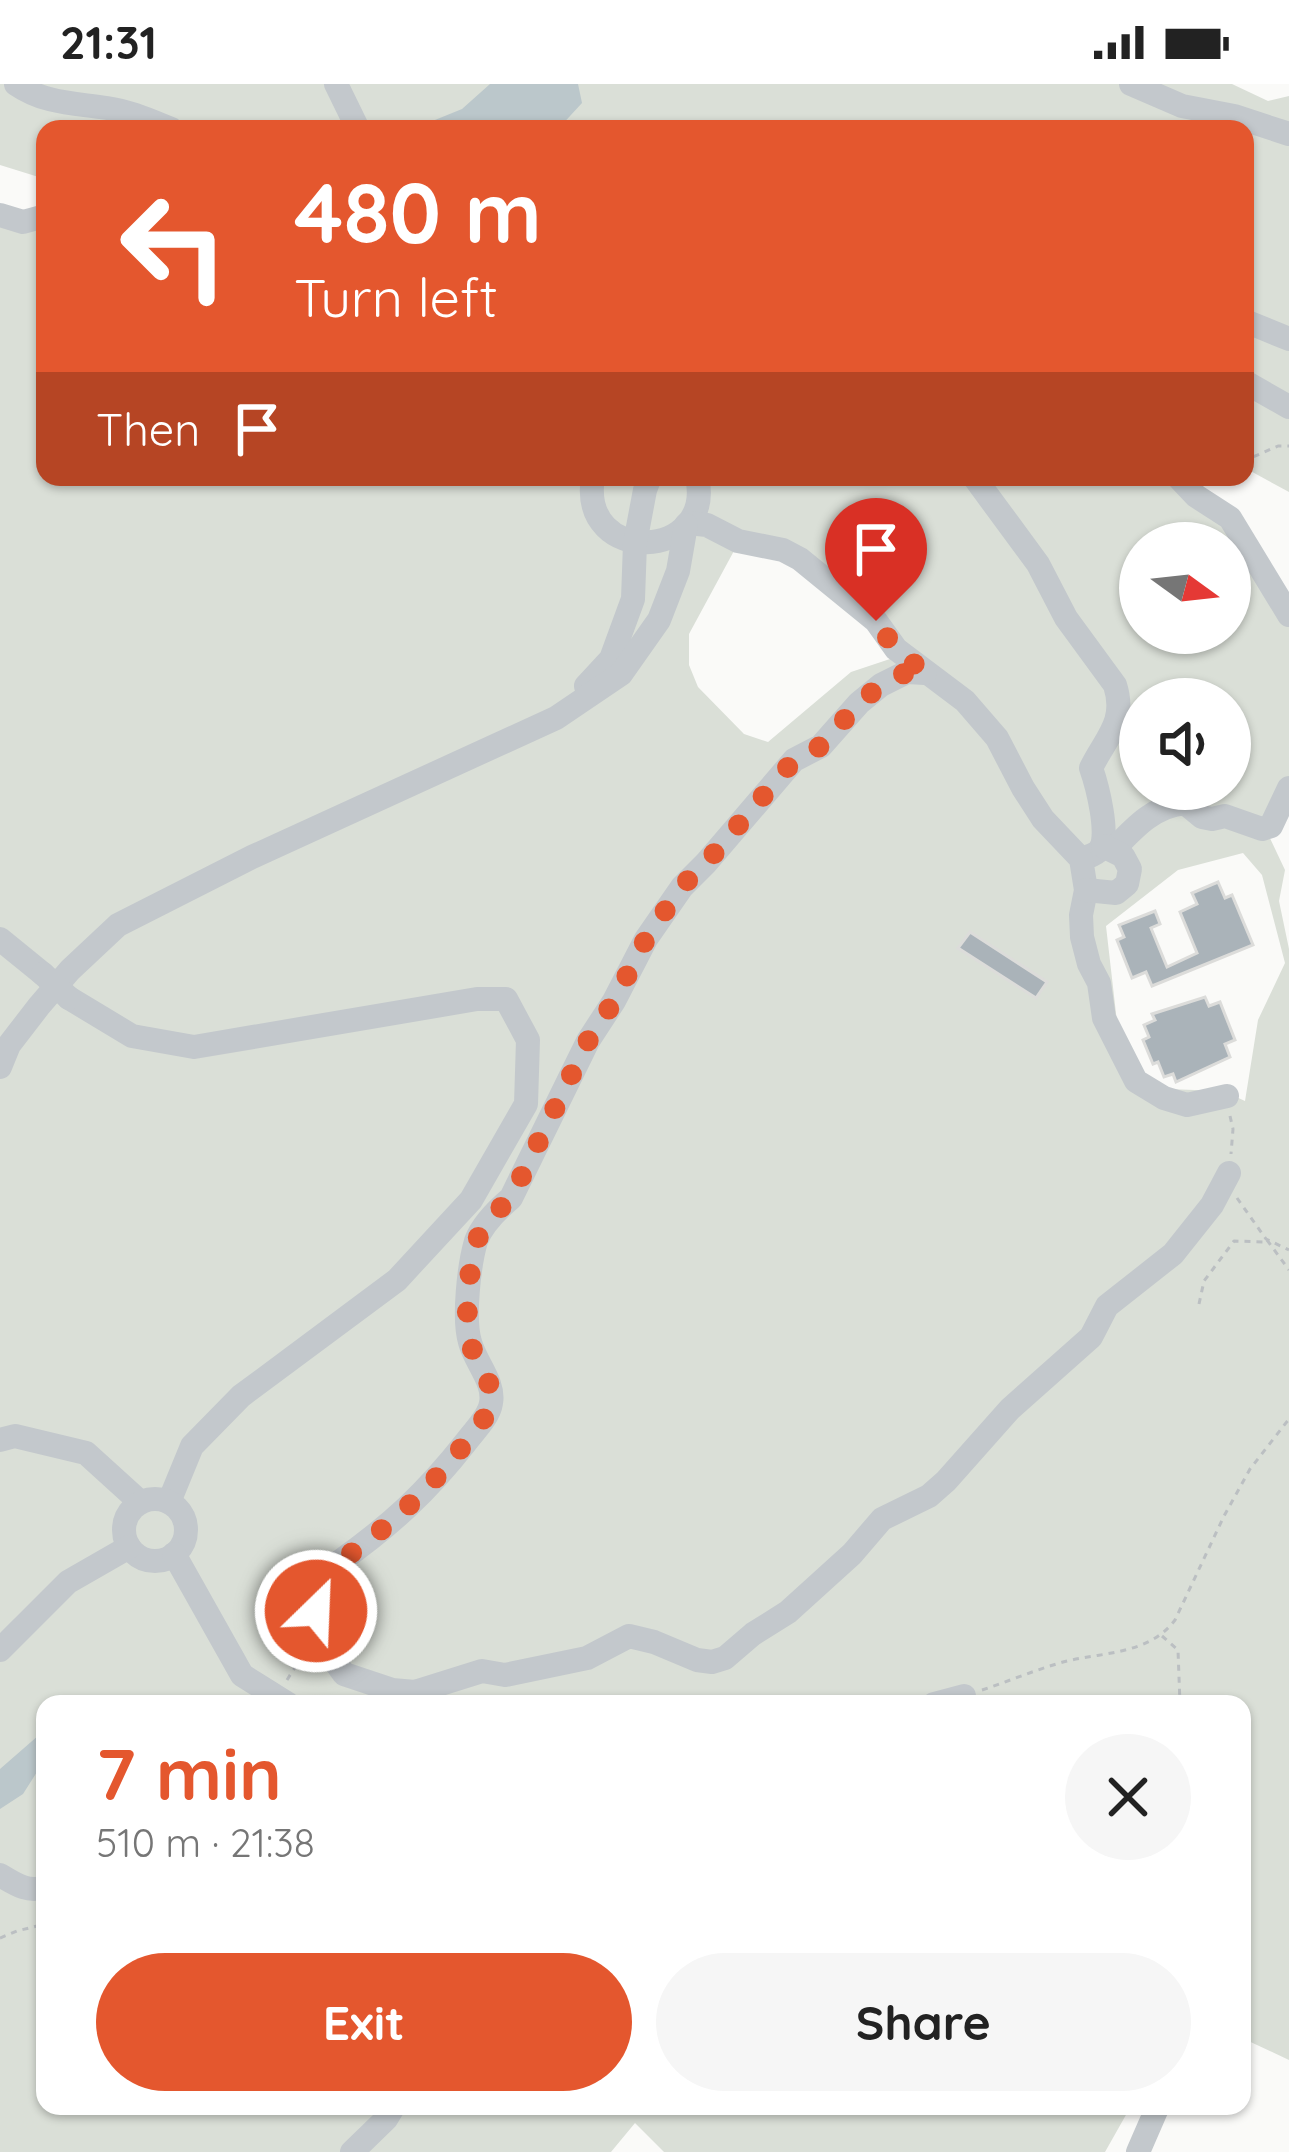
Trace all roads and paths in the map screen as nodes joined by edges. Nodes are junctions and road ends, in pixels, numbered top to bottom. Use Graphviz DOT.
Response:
graph roads {
  1 [pos="16,84"];
  2 [pos="336,84"];
  3 [pos="1131,84"];
  4 [pos="144,120"];
  5 [pos="354,120"];
  6 [pos="1246,120"];
  7 [pos="1254,123"];
  8 [pos="1289,134"];
  9 [pos="0,215"];
  10 [pos="36,218"];
  11 [pos="1254,325"];
  12 [pos="1289,339"];
  13 [pos="1254,387"];
  14 [pos="1289,407"];
  15 [pos="1289,446"];
  16 [pos="1254,457"];
  17 [pos="592,486"];
  18 [pos="647,486"];
  19 [pos="699,486"];
  20 [pos="981,486"];
  21 [pos="1187,486"];
  22 [pos="687,524"];
  23 [pos="634,543"];
  24 [pos="1289,615"];
  25 [pos="926,673"];
  26 [pos="556,718"];
  27 [pos="1289,788"];
  28 [pos="1099,851"];
  29 [pos="1086,890"];
  30 [pos="0,939"];
  31 [pos="0,1067"];
  32 [pos="1226,1096"];
  33 [pos="1229,1173"];
  34 [pos="1289,1270"];
  35 [pos="1199,1304"];
  36 [pos="1289,1418"];
  37 [pos="0,1440"];
  38 [pos="140,1502"];
  39 [pos="169,1502"];
  40 [pos="129,1547"];
  41 [pos="174,1554"];
  42 [pos="1162,1636"];
  43 [pos="317,1637"];
  44 [pos="0,1650"];
  45 [pos="287,1693"];
  46 [pos="967,1695"];
  47 [pos="1180,1695"];
  48 [pos="0,1875"];
  49 [pos="36,1890"];
  50 [pos="36,1926"];
  51 [pos="0,1938"];
  52 [pos="388,2115"];
  53 [pos="1154,2115"];
  54 [pos="352,2152"];
  55 [pos="1138,2152"];
  1 -- 4 [label="street"];
  2 -- 5 [label="street"];
  3 -- 6 [label="street"];
  7 -- 8 [label="street"];
  9 -- 10 [label="street"];
  11 -- 12 [label="street"];
  13 -- 14 [label="street"];
  15 -- 16 [label="path"];
  17 -- 23 [label="street"];
  18 -- 23 [label="street"];
  19 -- 22 [label="street"];
  20 -- 28 [label="street"];
  21 -- 24 [label="street"];
  22 -- 23 [label="street"];
  22 -- 25 [label="street"];
  22 -- 26 [label="street"];
  23 -- 26 [label="street"];
  25 -- 28 [label="street"];
  25 -- 43 [label="street"];
  26 -- 31 [label="street"];
  27 -- 28 [label="street"];
  28 -- 29 [label="street"];
  28 -- 29 [label="street"];
  29 -- 32 [label="street"];
  30 -- 39 [label="street, bridge"];
  33 -- 43 [label="street"];
  34 -- 35 [label="path"];
  36 -- 42 [label="path"];
  37 -- 38 [label="street"];
  38 -- 39 [label="street"];
  38 -- 40 [label="street"];
  39 -- 41 [label="street"];
  40 -- 41 [label="street"];
  40 -- 44 [label="street"];
  41 -- 45 [label="street"];
  42 -- 46 [label="path"];
  42 -- 47 [label="path"];
  43 -- 45 [label="path"];
  48 -- 49 [label="street"];
  50 -- 51 [label="path"];
  52 -- 54 [label="street"];
  53 -- 55 [label="street"];
}
